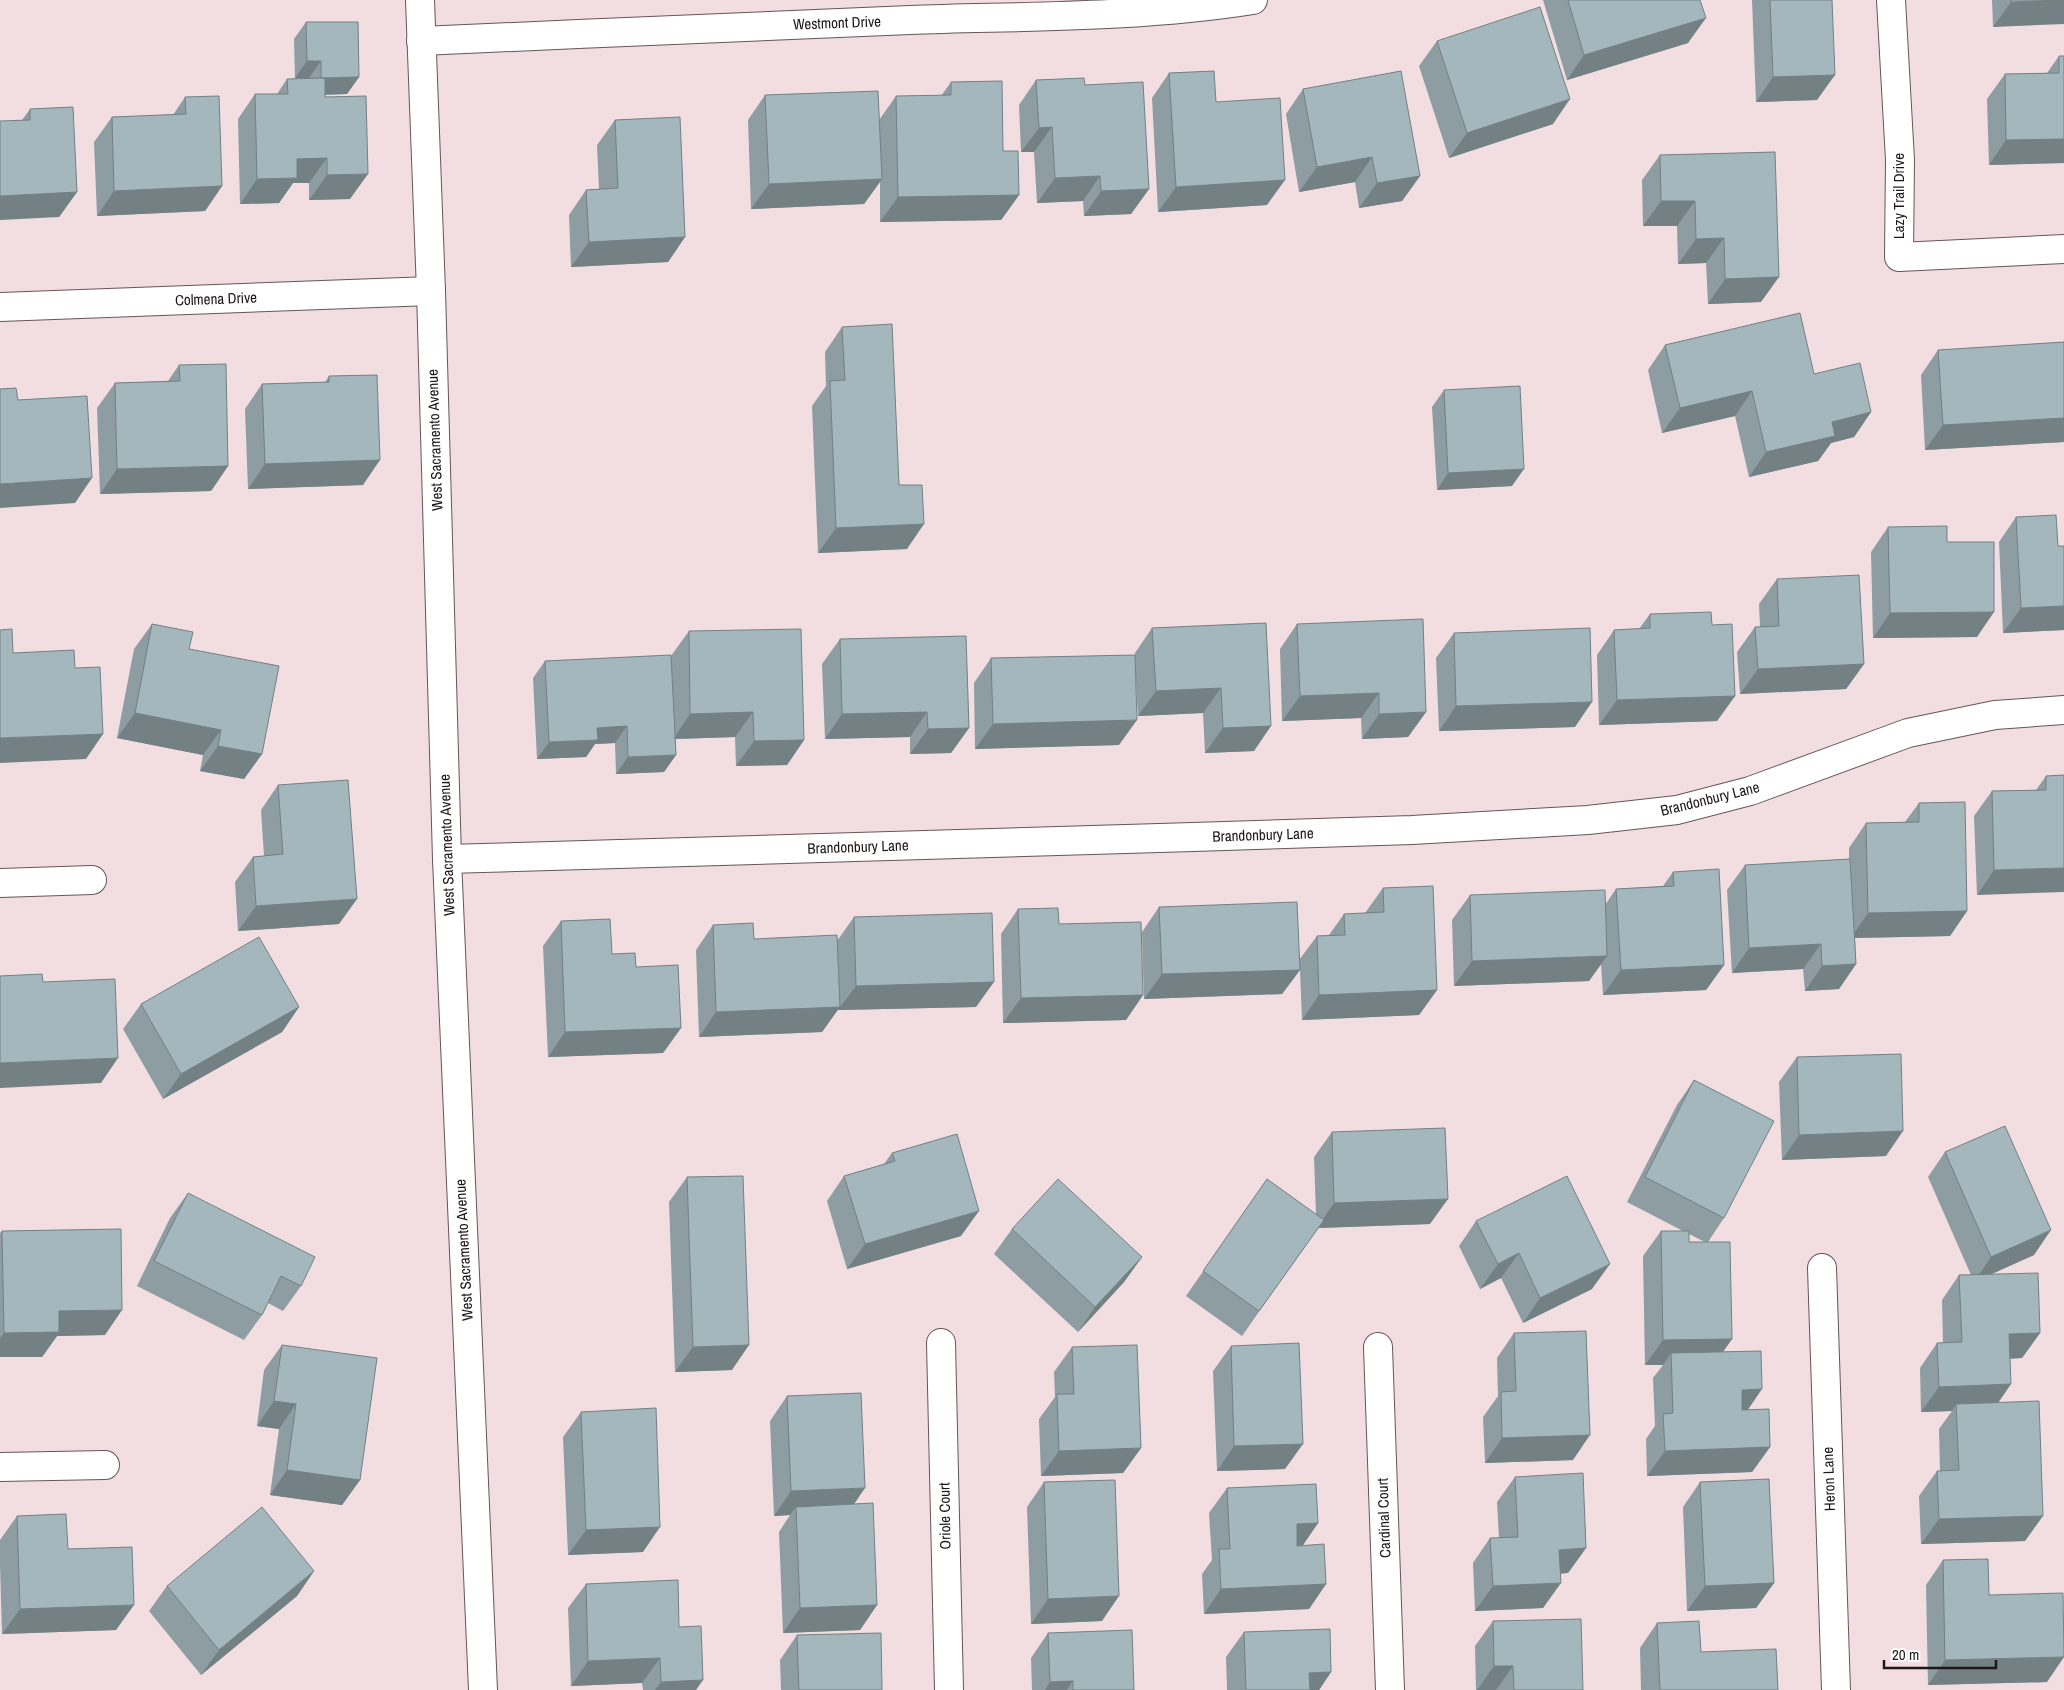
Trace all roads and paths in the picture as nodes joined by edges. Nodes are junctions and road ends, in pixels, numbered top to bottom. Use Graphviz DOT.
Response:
graph roads {
  1 [pos="420,0"];
  2 [pos="1252,0"];
  3 [pos="1891,0"];
  4 [pos="421,41"];
  5 [pos="2064,249"];
  6 [pos="431,291"];
  7 [pos="0,308"];
  8 [pos="2064,710"];
  9 [pos="447,859"];
  10 [pos="92,880"];
  11 [pos="0,883"];
  12 [pos="1822,1268"];
  13 [pos="941,1342"];
  14 [pos="1378,1346"];
  15 [pos="105,1464"];
  16 [pos="0,1467"];
  17 [pos="483,1690"];
  18 [pos="949,1690"];
  19 [pos="1390,1690"];
  20 [pos="1836,1690"];
  1 -- 4 [label="street, West Sacramento Avenue"];
  2 -- 4 [label="street, Westmont Drive"];
  3 -- 5 [label="street, Lazy Trail Drive"];
  4 -- 6 [label="street, West Sacramento Avenue"];
  6 -- 7 [label="street, Colmena Drive"];
  6 -- 9 [label="street, West Sacramento Avenue"];
  8 -- 9 [label="street, Brandonbury Lane"];
  9 -- 17 [label="street, West Sacramento Avenue"];
  10 -- 11 [label="street"];
  12 -- 20 [label="street, Heron Lane"];
  13 -- 18 [label="street, Oriole Court"];
  14 -- 19 [label="street, Cardinal Court"];
  15 -- 16 [label="street"];
}
